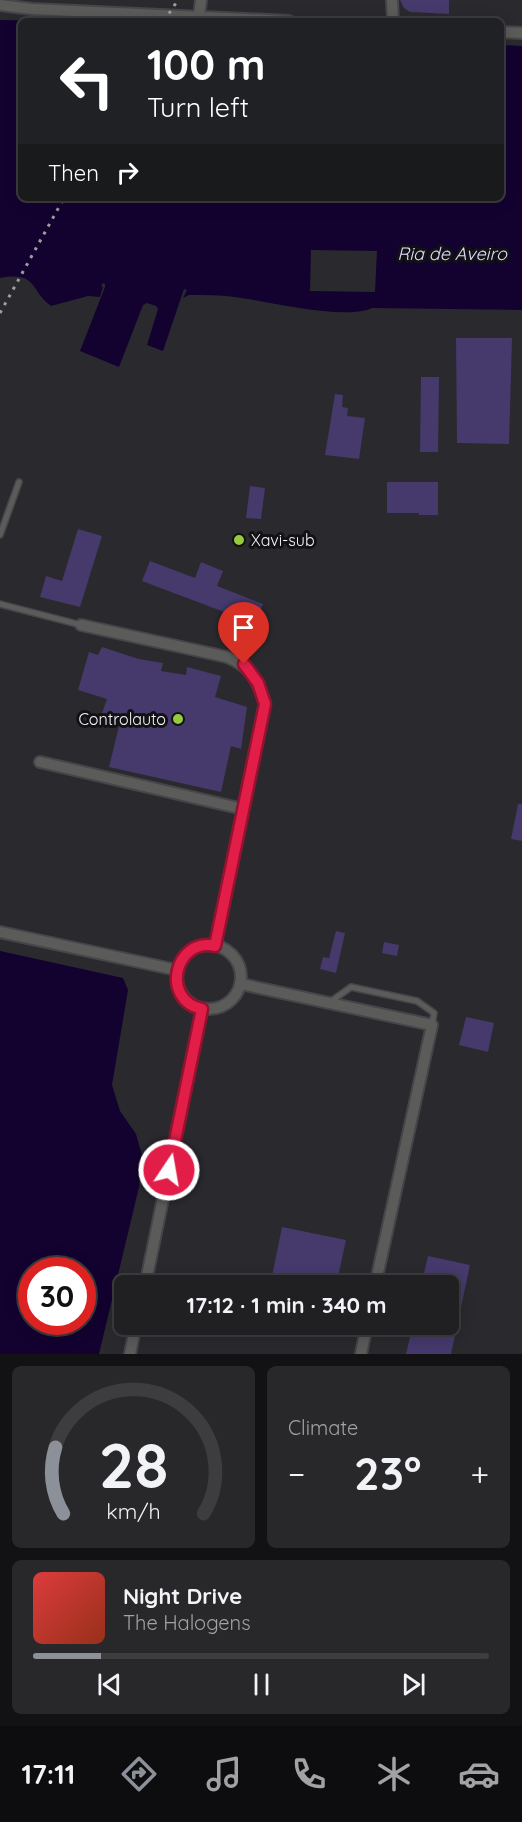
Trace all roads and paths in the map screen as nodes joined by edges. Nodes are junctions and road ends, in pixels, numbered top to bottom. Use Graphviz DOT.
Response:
graph roads {
  1 [pos="201,0"];
  2 [pos="392,0"];
  3 [pos="0,5"];
  4 [pos="200,16"];
  5 [pos="236,18"];
  6 [pos="393,18"];
  7 [pos="504,32"];
  8 [pos="522,33"];
  9 [pos="19,482"];
  10 [pos="0,535"];
  11 [pos="0,604"];
  12 [pos="81,625"];
  13 [pos="40,762"];
  14 [pos="243,809"];
  15 [pos="0,932"];
  16 [pos="215,946"];
  17 [pos="177,970"];
  18 [pos="241,984"];
  19 [pos="329,1003"];
  20 [pos="202,1009"];
  21 [pos="432,1025"];
  22 [pos="147,1275"];
  23 [pos="377,1275"];
  24 [pos="134,1335"];
  25 [pos="365,1335"];
  26 [pos="130,1354"];
  27 [pos="361,1354"];
  1 -- 4 [label="street"];
  2 -- 6 [label="street"];
  3 -- 4 [label="street"];
  4 -- 5 [label="street"];
  7 -- 8 [label="street"];
  9 -- 10 [label="lane"];
  11 -- 12 [label="lane"];
  12 -- 14 [label="street"];
  13 -- 14 [label="street"];
  14 -- 16 [label="street"];
  15 -- 17 [label="street"];
  16 -- 17 [label="street"];
  16 -- 18 [label="street"];
  17 -- 20 [label="street"];
  18 -- 19 [label="street"];
  18 -- 20 [label="street"];
  19 -- 21 [label="street"];
  19 -- 21 [label="lane"];
  20 -- 22 [label="street"];
  21 -- 23 [label="street"];
  24 -- 26 [label="street"];
  25 -- 27 [label="street"];
}
